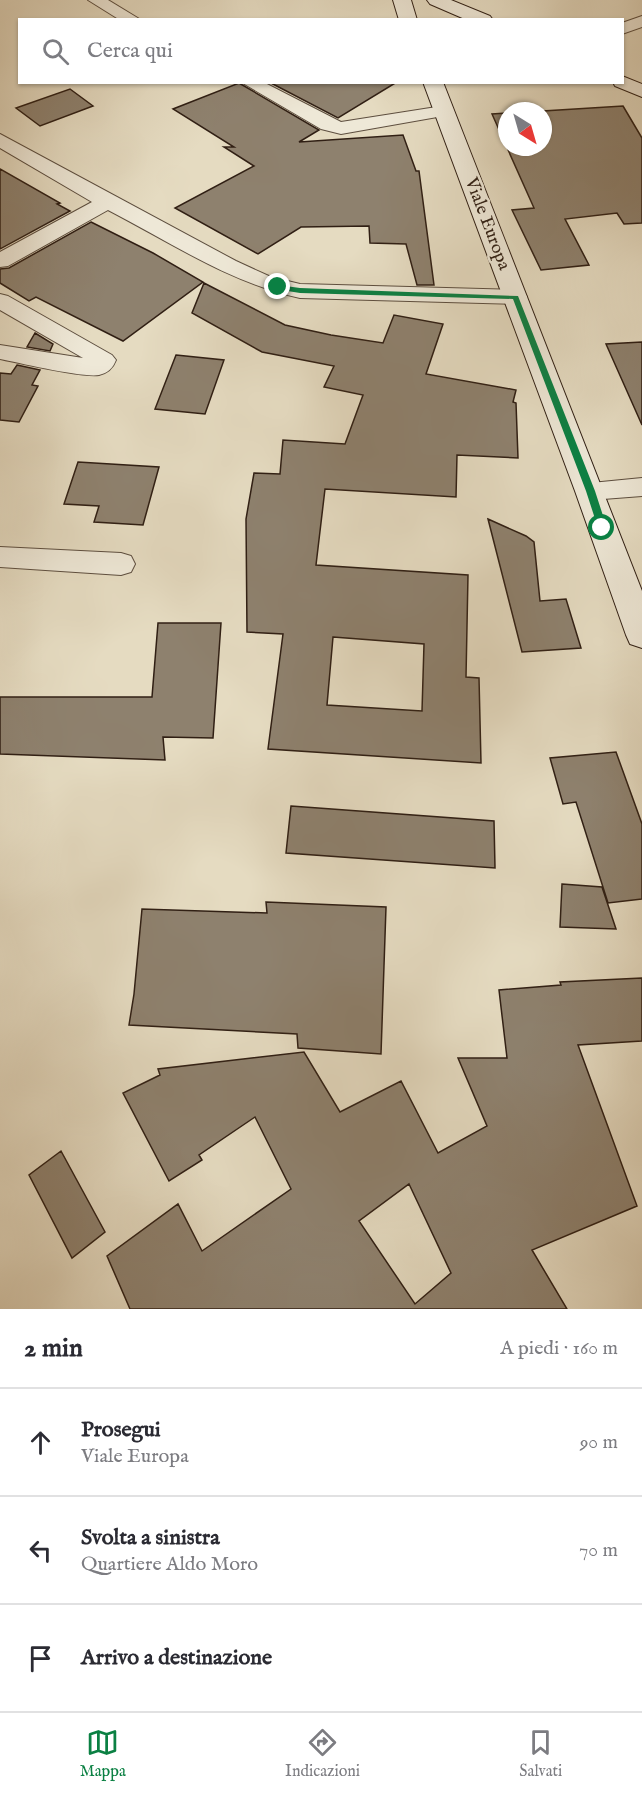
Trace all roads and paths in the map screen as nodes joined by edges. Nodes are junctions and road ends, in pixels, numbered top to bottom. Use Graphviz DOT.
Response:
graph roads {
  1 [pos="96,0"];
  2 [pos="402,0"];
  3 [pos="436,0"];
  4 [pos="129,18"];
  5 [pos="407,18"];
  6 [pos="479,18"];
  7 [pos="642,21"];
  8 [pos="624,28"];
  9 [pos="624,83"];
  10 [pos="253,84"];
  11 [pos="433,84"];
  12 [pos="642,91"];
  13 [pos="443,111"];
  14 [pos="0,140"];
  15 [pos="108,201"];
  16 [pos="0,261"];
  17 [pos="516,297"];
  18 [pos="0,301"];
  19 [pos="0,352"];
  20 [pos="642,487"];
  21 [pos="590,491"];
  22 [pos="0,557"];
  23 [pos="121,564"];
  24 [pos="642,635"];
  1 -- 4 [label="street"];
  2 -- 5 [label="street"];
  3 -- 6 [label="street"];
  7 -- 8 [label="street"];
  9 -- 12 [label="street"];
  10 -- 13 [label="street"];
  11 -- 13 [label="street, Viale Europa"];
  13 -- 17 [label="street, Viale Europa"];
  14 -- 15 [label="street"];
  15 -- 16 [label="street"];
  15 -- 17 [label="street"];
  17 -- 21 [label="street, Viale Europa"];
  18 -- 19 [label="street"];
  20 -- 21 [label="street"];
  21 -- 24 [label="street, Viale Europa"];
  22 -- 23 [label="street"];
}
